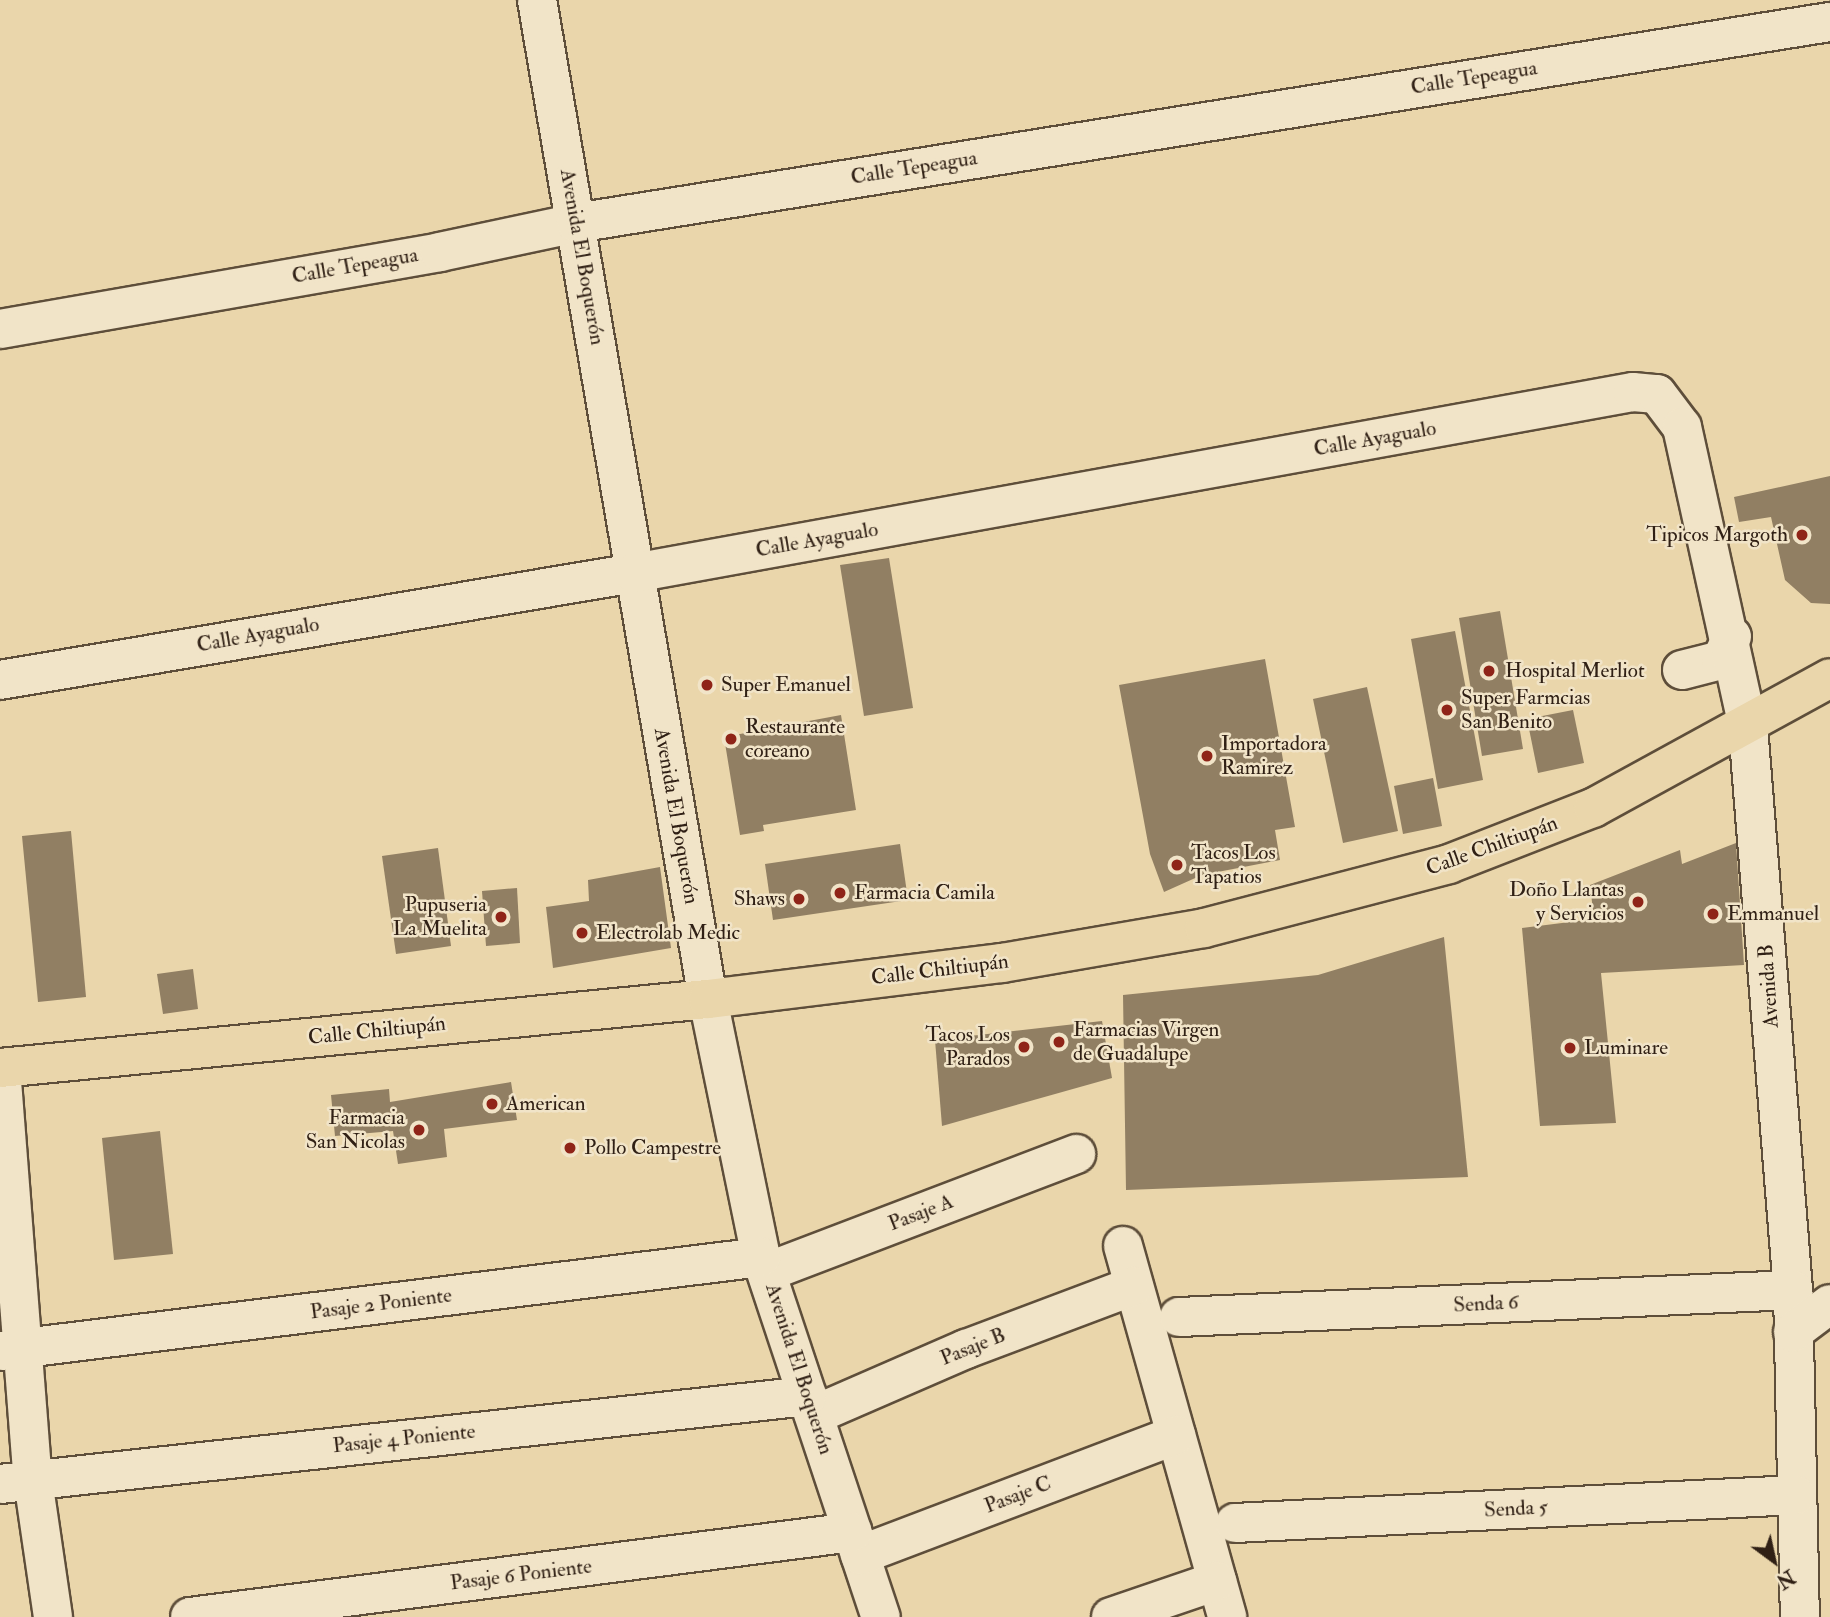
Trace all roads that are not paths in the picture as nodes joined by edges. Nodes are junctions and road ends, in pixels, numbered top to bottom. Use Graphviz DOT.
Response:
graph roads {
  1 [pos="537,0"];
  2 [pos="1830,22"];
  3 [pos="576,223"];
  4 [pos="0,329"];
  5 [pos="1633,393"];
  6 [pos="634,573"];
  7 [pos="1732,636"];
  8 [pos="1682,670"];
  9 [pos="1830,678"];
  10 [pos="0,680"];
  11 [pos="1748,727"];
  12 [pos="708,999"];
  13 [pos="1,1068"];
  14 [pos="1076,1154"];
  15 [pos="1123,1246"];
  16 [pos="764,1264"];
  17 [pos="1134,1286"];
  18 [pos="1793,1290"];
  19 [pos="1830,1304"];
  20 [pos="1179,1317"];
  21 [pos="1793,1332"];
  22 [pos="11,1350"];
  23 [pos="811,1406"];
  24 [pos="1176,1435"];
  25 [pos="17,1482"];
  26 [pos="1796,1494"];
  27 [pos="1235,1523"];
  28 [pos="857,1544"];
  29 [pos="1815,1567"];
  30 [pos="1217,1581"];
  31 [pos="53,1617"];
  32 [pos="190,1617"];
  33 [pos="881,1617"];
  34 [pos="1111,1617"];
  35 [pos="1227,1617"];
  36 [pos="1800,1617"];
  1 -- 3 [label="street, Avenida El Boquerón"];
  2 -- 3 [label="street, Calle Tepeagua"];
  3 -- 4 [label="street, Calle Tepeagua"];
  3 -- 6 [label="street, Avenida El Boquerón"];
  5 -- 6 [label="street, Calle Ayagualo"];
  5 -- 7 [label="street, Avenida B"];
  6 -- 10 [label="street, Calle Ayagualo"];
  6 -- 12 [label="street, Avenida El Boquerón"];
  7 -- 8 [label="street"];
  7 -- 11 [label="street, Avenida B"];
  9 -- 11 [label="main road, Calle Chiltiupán"];
  11 -- 12 [label="main road, Calle Chiltiupán"];
  11 -- 18 [label="street, Avenida B"];
  12 -- 13 [label="main road, Calle Chiltiupán"];
  12 -- 16 [label="street, Avenida El Boquerón"];
  13 -- 22 [label="street"];
  14 -- 16 [label="street, Pasaje A"];
  15 -- 17 [label="street"];
  16 -- 22 [label="street, Pasaje 2 Poniente"];
  16 -- 23 [label="street, Avenida El Boquerón"];
  17 -- 23 [label="street, Pasaje B"];
  17 -- 24 [label="street"];
  18 -- 20 [label="street, Senda 6"];
  18 -- 21 [label="street, Avenida B"];
  19 -- 21 [label="street"];
  21 -- 26 [label="street, Avenida B"];
  22 -- 25 [label="street"];
  23 -- 25 [label="street, Pasaje 4 Poniente"];
  23 -- 28 [label="street, Avenida El Boquerón"];
  24 -- 28 [label="street, Pasaje C"];
  24 -- 30 [label="street"];
  25 -- 31 [label="street"];
  26 -- 27 [label="street, Senda 5"];
  26 -- 29 [label="street, Avenida B"];
  28 -- 32 [label="street, Pasaje 6 Poniente"];
  28 -- 33 [label="street, Avenida El Boquerón"];
  29 -- 36 [label="street, Avenida B"];
  30 -- 34 [label="street"];
  30 -- 35 [label="street"];
}
